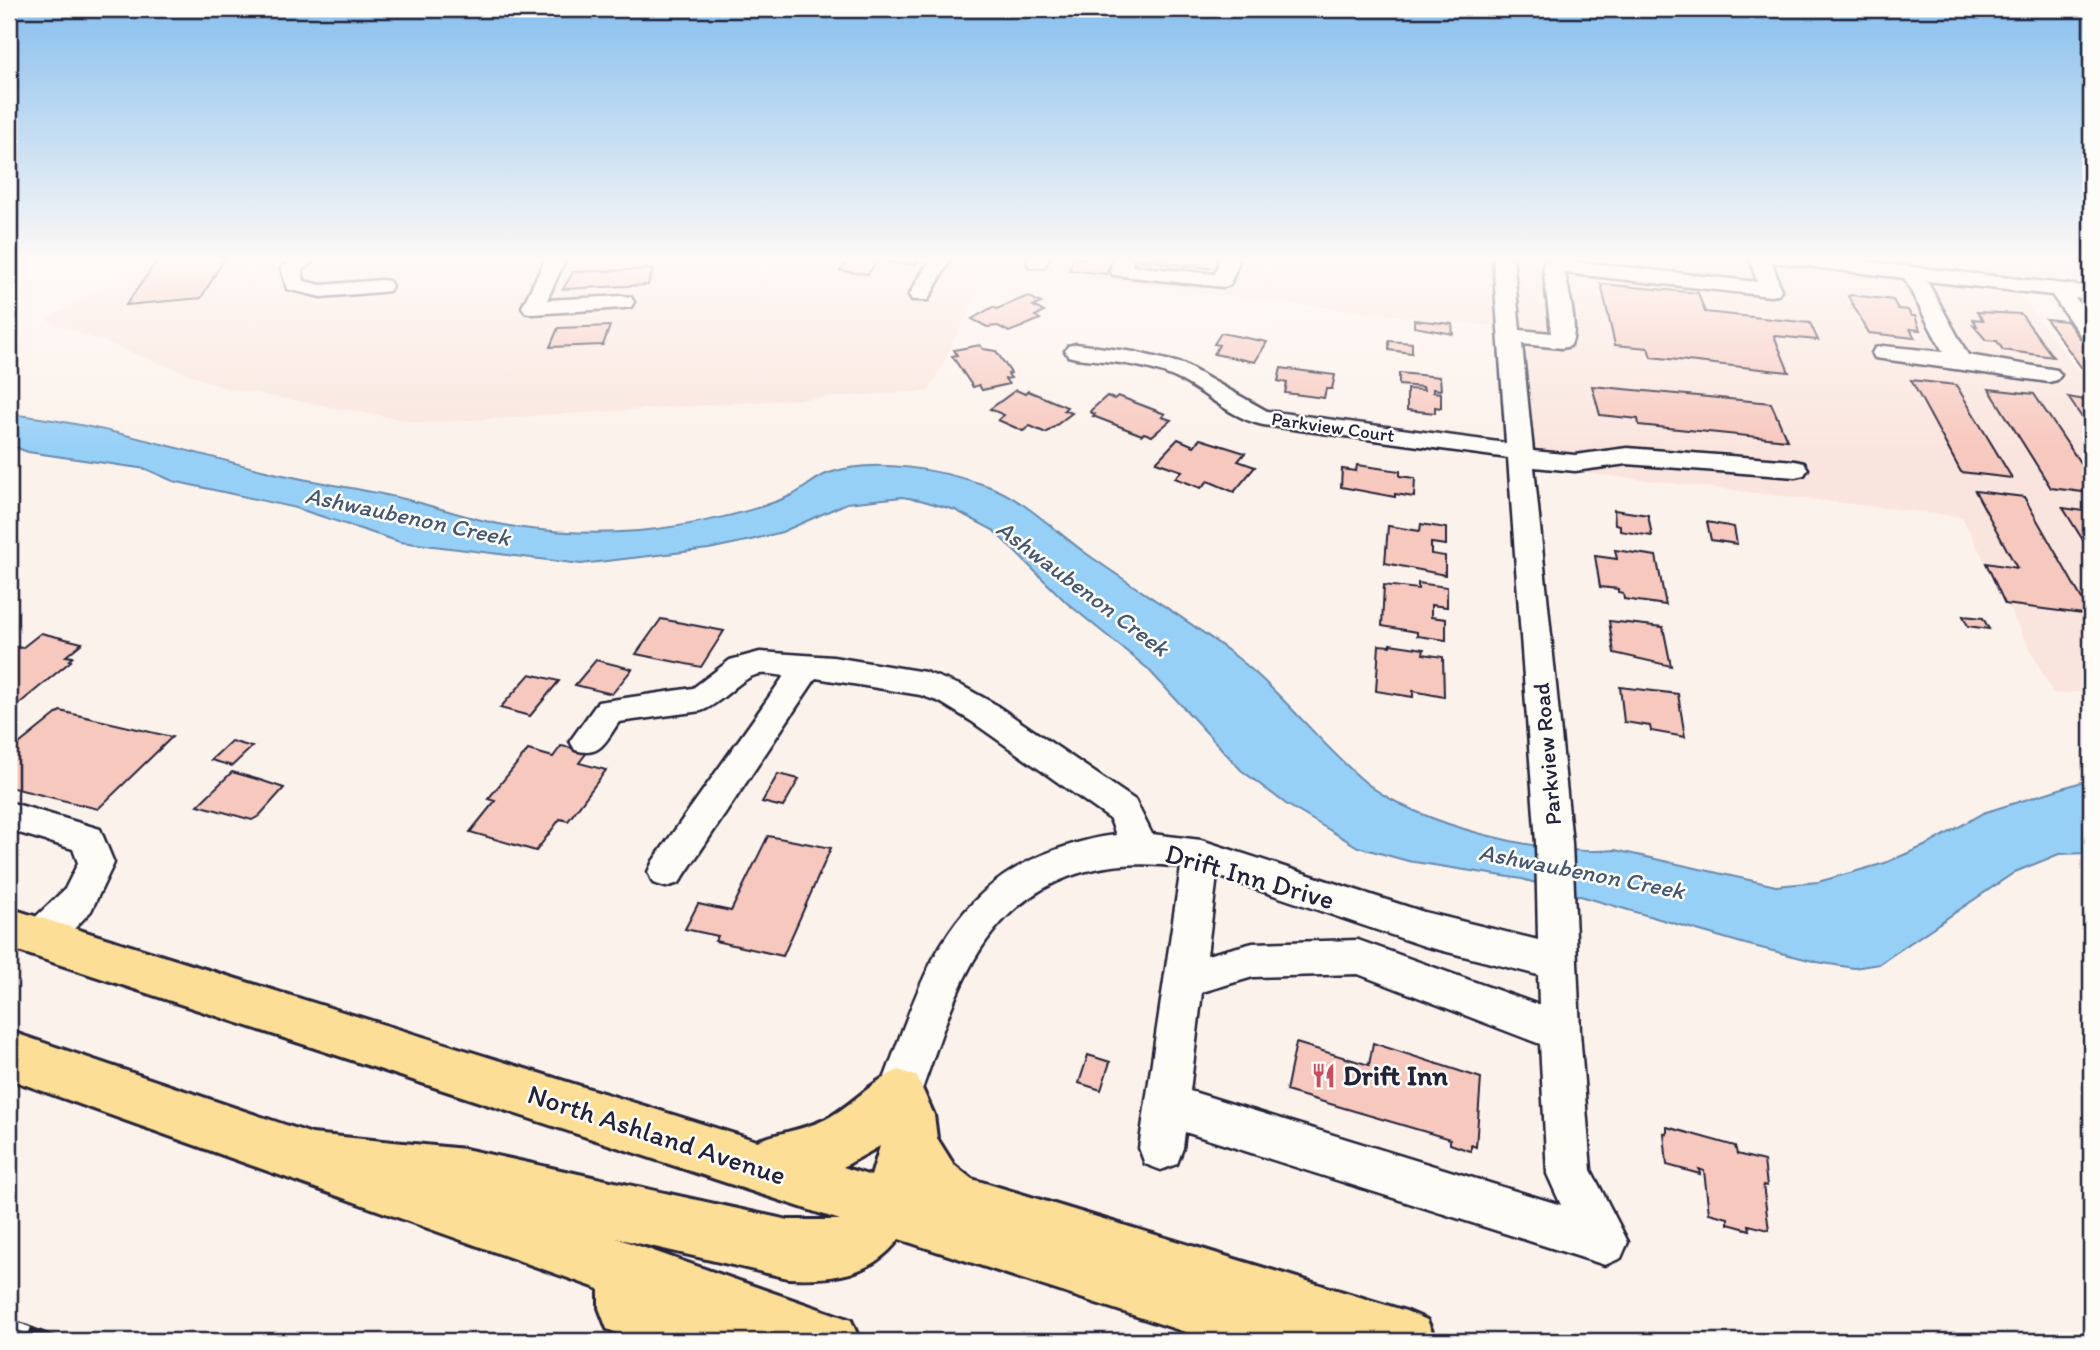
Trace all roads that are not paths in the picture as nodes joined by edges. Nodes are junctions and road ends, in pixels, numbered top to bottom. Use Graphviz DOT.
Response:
graph roads {
  1 [pos="1509,321"];
  2 [pos="1562,321"];
  3 [pos="1938,321"];
  4 [pos="1510,336"];
  5 [pos="1076,351"];
  6 [pos="1883,352"];
  7 [pos="1959,361"];
  8 [pos="2049,375"];
  9 [pos="1520,455"];
  10 [pos="1795,469"];
  11 [pos="808,665"];
  12 [pos="587,741"];
  13 [pos="9,816"];
  14 [pos="1140,847"];
  15 [pos="1201,855"];
  16 [pos="666,872"];
  17 [pos="24,933"];
  18 [pos="1559,962"];
  19 [pos="1184,979"];
  20 [pos="1560,1032"];
  21 [pos="9,1055"];
  22 [pos="1167,1105"];
  23 [pos="903,1115"];
  24 [pos="1161,1148"];
  25 [pos="314,1160"];
  26 [pos="761,1166"];
  27 [pos="886,1209"];
  28 [pos="628,1272"];
  29 [pos="720,1341"];
  30 [pos="830,1341"];
  31 [pos="1304,1341"];
  32 [pos="1406,1341"];
  1 -- 4 [label="street, Parkview Road"];
  2 -- 4 [label="street"];
  3 -- 7 [label="street"];
  4 -- 9 [label="street, Parkview Road"];
  5 -- 9 [label="street, Parkview Court"];
  6 -- 7 [label="street"];
  7 -- 8 [label="street"];
  9 -- 10 [label="street, Parkview Court"];
  9 -- 18 [label="street, Parkview Road"];
  11 -- 12 [label="street"];
  11 -- 14 [label="street"];
  11 -- 16 [label="street"];
  13 -- 17 [label="street"];
  14 -- 15 [label="street, Drift Inn Drive"];
  14 -- 23 [label="street, Drift Inn Drive"];
  15 -- 18 [label="street, Drift Inn Drive"];
  15 -- 19 [label="street"];
  17 -- 26 [label="main road, North Ashland Avenue"];
  18 -- 20 [label="street, Parkview Road"];
  19 -- 20 [label="street"];
  19 -- 22 [label="street"];
  20 -- 22 [label="street, Parkview Road"];
  21 -- 25 [label="main road"];
  22 -- 24 [label="street"];
  23 -- 26 [label="main road"];
  23 -- 27 [label="main road"];
  23 -- 32 [label="main road"];
  25 -- 27 [label="main road"];
  25 -- 28 [label="main road"];
  26 -- 27 [label="main road, North Ashland Avenue"];
  27 -- 31 [label="main road, North Ashland Avenue"];
  28 -- 29 [label="main road"];
  28 -- 30 [label="main road"];
}
